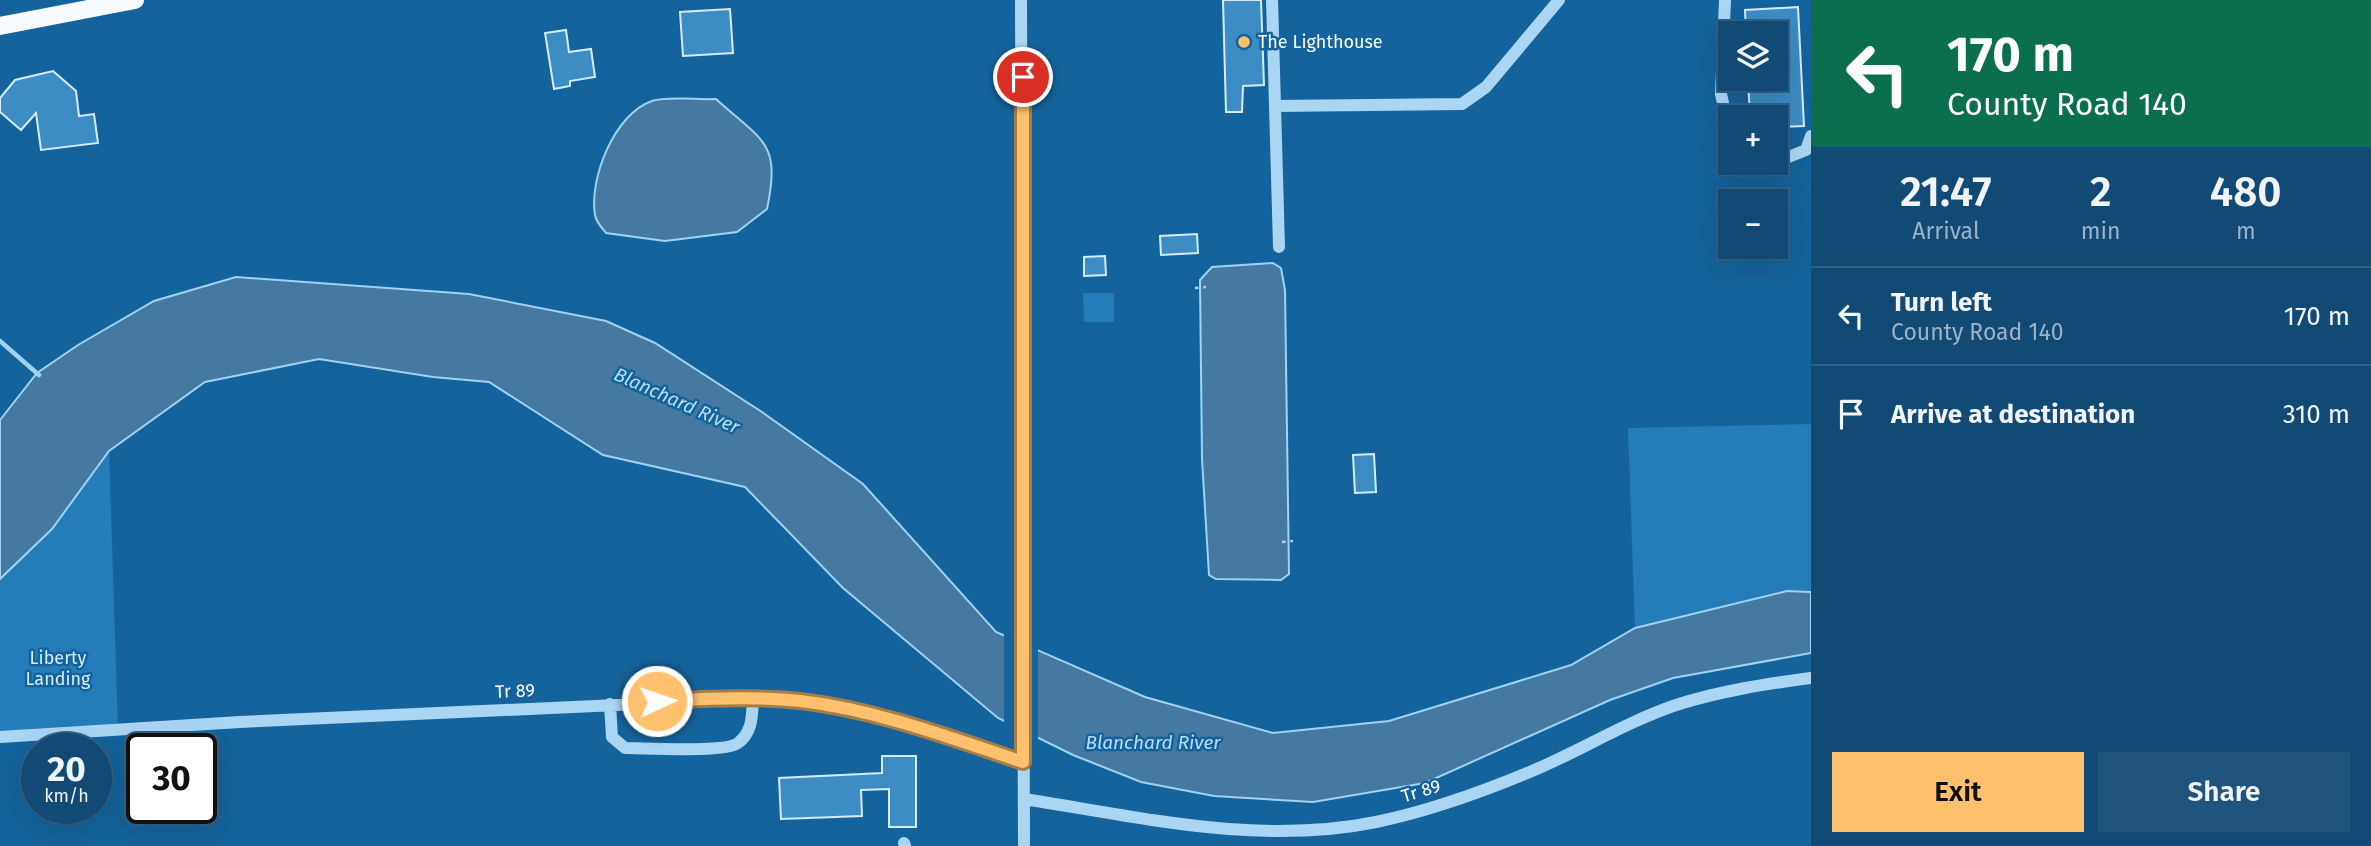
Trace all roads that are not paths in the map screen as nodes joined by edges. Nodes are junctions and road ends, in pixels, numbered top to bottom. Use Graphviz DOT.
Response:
graph roads {
  1 [pos="135,0"];
  2 [pos="1021,0"];
  3 [pos="1272,0"];
  4 [pos="1559,0"];
  5 [pos="1725,0"];
  6 [pos="0,26"];
  7 [pos="1724,105"];
  8 [pos="1275,106"];
  9 [pos="1811,136"];
  10 [pos="1788,157"];
  11 [pos="1279,247"];
  12 [pos="1811,678"];
  13 [pos="753,698"];
  14 [pos="610,704"];
  15 [pos="0,737"];
  16 [pos="1023,762"];
  17 [pos="1024,799"];
  18 [pos="1024,846"];
  1 -- 6 [label="main road"];
  2 -- 16 [label="street"];
  3 -- 8 [label="street"];
  4 -- 8 [label="street"];
  5 -- 7 [label="street"];
  8 -- 11 [label="street"];
  9 -- 10 [label="street"];
  12 -- 17 [label="street, Tr 89"];
  13 -- 14 [label="street, Tr 89"];
  13 -- 14 [label="street"];
  13 -- 16 [label="street, Tr 89"];
  14 -- 15 [label="street, Tr 89"];
  16 -- 17 [label="street"];
  17 -- 18 [label="street"];
}
